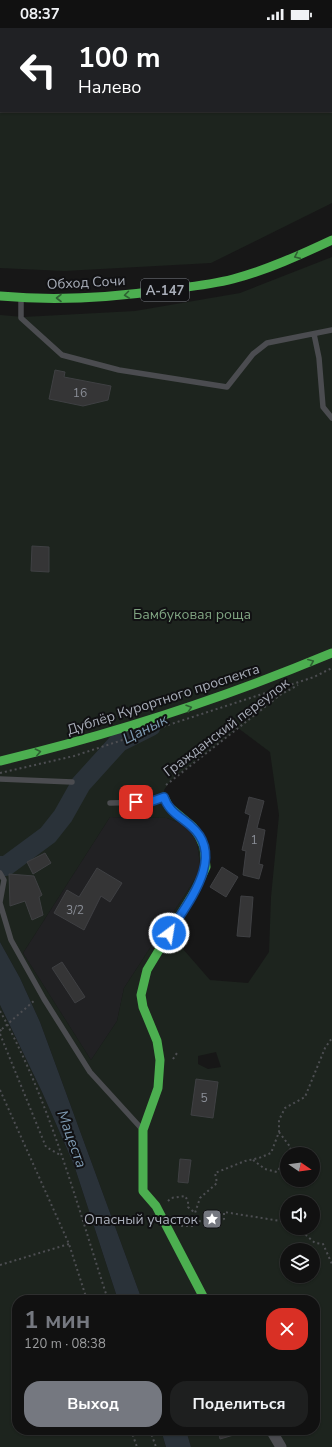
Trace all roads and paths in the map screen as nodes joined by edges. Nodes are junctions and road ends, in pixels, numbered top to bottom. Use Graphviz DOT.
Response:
graph roads {
  1 [pos="332,240"];
  2 [pos="0,296"];
  3 [pos="21,298"];
  4 [pos="332,330"];
  5 [pos="314,334"];
  6 [pos="332,418"];
  7 [pos="332,653"];
  8 [pos="332,669"];
  9 [pos="314,677"];
  10 [pos="0,761"];
  11 [pos="0,773"];
  12 [pos="0,779"];
  13 [pos="72,782"];
  14 [pos="164,797"];
  15 [pos="110,803"];
  16 [pos="0,873"];
  17 [pos="0,903"];
  18 [pos="35,1000"];
  19 [pos="0,1011"];
  20 [pos="1,1030"];
  21 [pos="0,1034"];
  22 [pos="332,1038"];
  23 [pos="0,1090"];
  24 [pos="143,1130"];
  25 [pos="279,1132"];
  26 [pos="290,1147"];
  27 [pos="61,1156"];
  28 [pos="251,1159"];
  29 [pos="280,1169"];
  30 [pos="156,1206"];
  31 [pos="280,1221"];
  32 [pos="169,1231"];
  33 [pos="306,1235"];
  34 [pos="68,1244"];
  35 [pos="332,1264"];
  36 [pos="0,1265"];
  37 [pos="85,1295"];
  38 [pos="106,1295"];
  39 [pos="202,1295"];
  40 [pos="133,1435"];
  41 [pos="152,1435"];
  42 [pos="274,1435"];
  43 [pos="137,1447"];
  44 [pos="156,1447"];
  45 [pos="281,1447"];
  1 -- 3 [label="main road, Обход Сочи / А-147, one-way"];
  2 -- 3 [label="main road, Обход Сочи / А-147"];
  3 -- 5 [label="lane"];
  4 -- 5 [label="lane"];
  5 -- 6 [label="lane"];
  10 -- 7 [label="main road, Дублёр Курортного проспекта, one-way"];
  8 -- 9 [label="path, bridge"];
  9 -- 11 [label="path, bridge"];
  9 -- 14 [label="path, Гражданский переулок"];
  12 -- 13 [label="lane"];
  14 -- 15 [label="lane"];
  14 -- 24 [label="main road"];
  16 -- 17 [label="lane"];
  17 -- 24 [label="lane"];
  18 -- 20 [label="path, bridge"];
  19 -- 27 [label="path"];
  21 -- 27 [label="path"];
  22 -- 25 [label="path"];
  23 -- 34 [label="path"];
  24 -- 30 [label="main road"];
  25 -- 26 [label="path"];
  25 -- 28 [label="path"];
  27 -- 38 [label="path"];
  28 -- 29 [label="path"];
  28 -- 30 [label="path"];
  30 -- 32 [label="main road"];
  31 -- 32 [label="path"];
  32 -- 39 [label="main road"];
  33 -- 35 [label="path"];
  34 -- 36 [label="path"];
  34 -- 37 [label="path"];
  40 -- 43 [label="path"];
  41 -- 44 [label="path"];
  42 -- 45 [label="street"];
}
